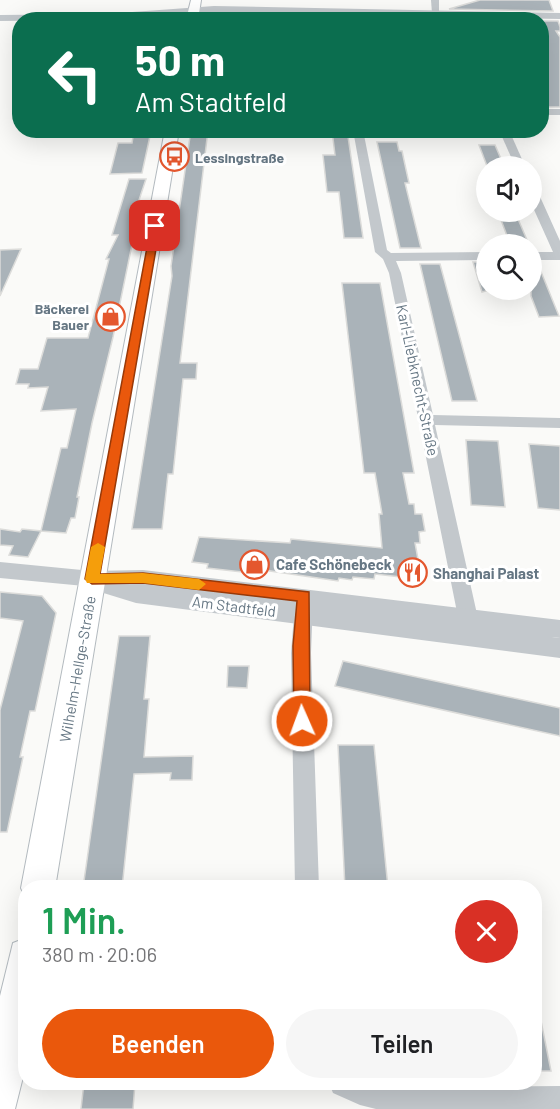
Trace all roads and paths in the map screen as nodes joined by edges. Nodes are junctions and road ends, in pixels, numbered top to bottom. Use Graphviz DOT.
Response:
graph roads {
  1 [pos="194,10"];
  2 [pos="169,12"];
  3 [pos="256,12"];
  4 [pos="171,138"];
  5 [pos="360,138"];
  6 [pos="508,138"];
  7 [pos="516,156"];
  8 [pos="542,215"];
  9 [pos="560,255"];
  10 [pos="388,256"];
  11 [pos="476,256"];
  12 [pos="542,256"];
  13 [pos="427,420"];
  14 [pos="560,423"];
  15 [pos="0,570"];
  16 [pos="92,579"];
  17 [pos="303,605"];
  18 [pos="470,626"];
  19 [pos="560,629"];
  20 [pos="560,648"];
  21 [pos="39,880"];
  22 [pos="307,880"];
  23 [pos="18,999"];
  24 [pos="356,1090"];
  25 [pos="0,1097"];
  26 [pos="560,1100"];
  1 -- 2 [label="street"];
  1 -- 3 [label="street"];
  4 -- 16 [label="main road, Wilhelm-Hellge-Straße"];
  5 -- 10 [label="street, Karl-Liebknecht-Straße"];
  6 -- 7 [label="street"];
  8 -- 9 [label="street"];
  9 -- 12 [label="street"];
  10 -- 11 [label="street"];
  10 -- 13 [label="street, Karl-Liebknecht-Straße"];
  13 -- 14 [label="street"];
  13 -- 18 [label="street, Karl-Liebknecht-Straße"];
  15 -- 16 [label="street, Am Stadtfeld"];
  16 -- 17 [label="street, Am Stadtfeld"];
  16 -- 21 [label="main road, Wilhelm-Hellge-Straße"];
  17 -- 18 [label="street, Am Stadtfeld"];
  17 -- 22 [label="street"];
  18 -- 19 [label="street, Am Stadtfeld"];
  18 -- 20 [label="street, Am Stadtfeld"];
  23 -- 25 [label="main road"];
  24 -- 26 [label="street"];
}
